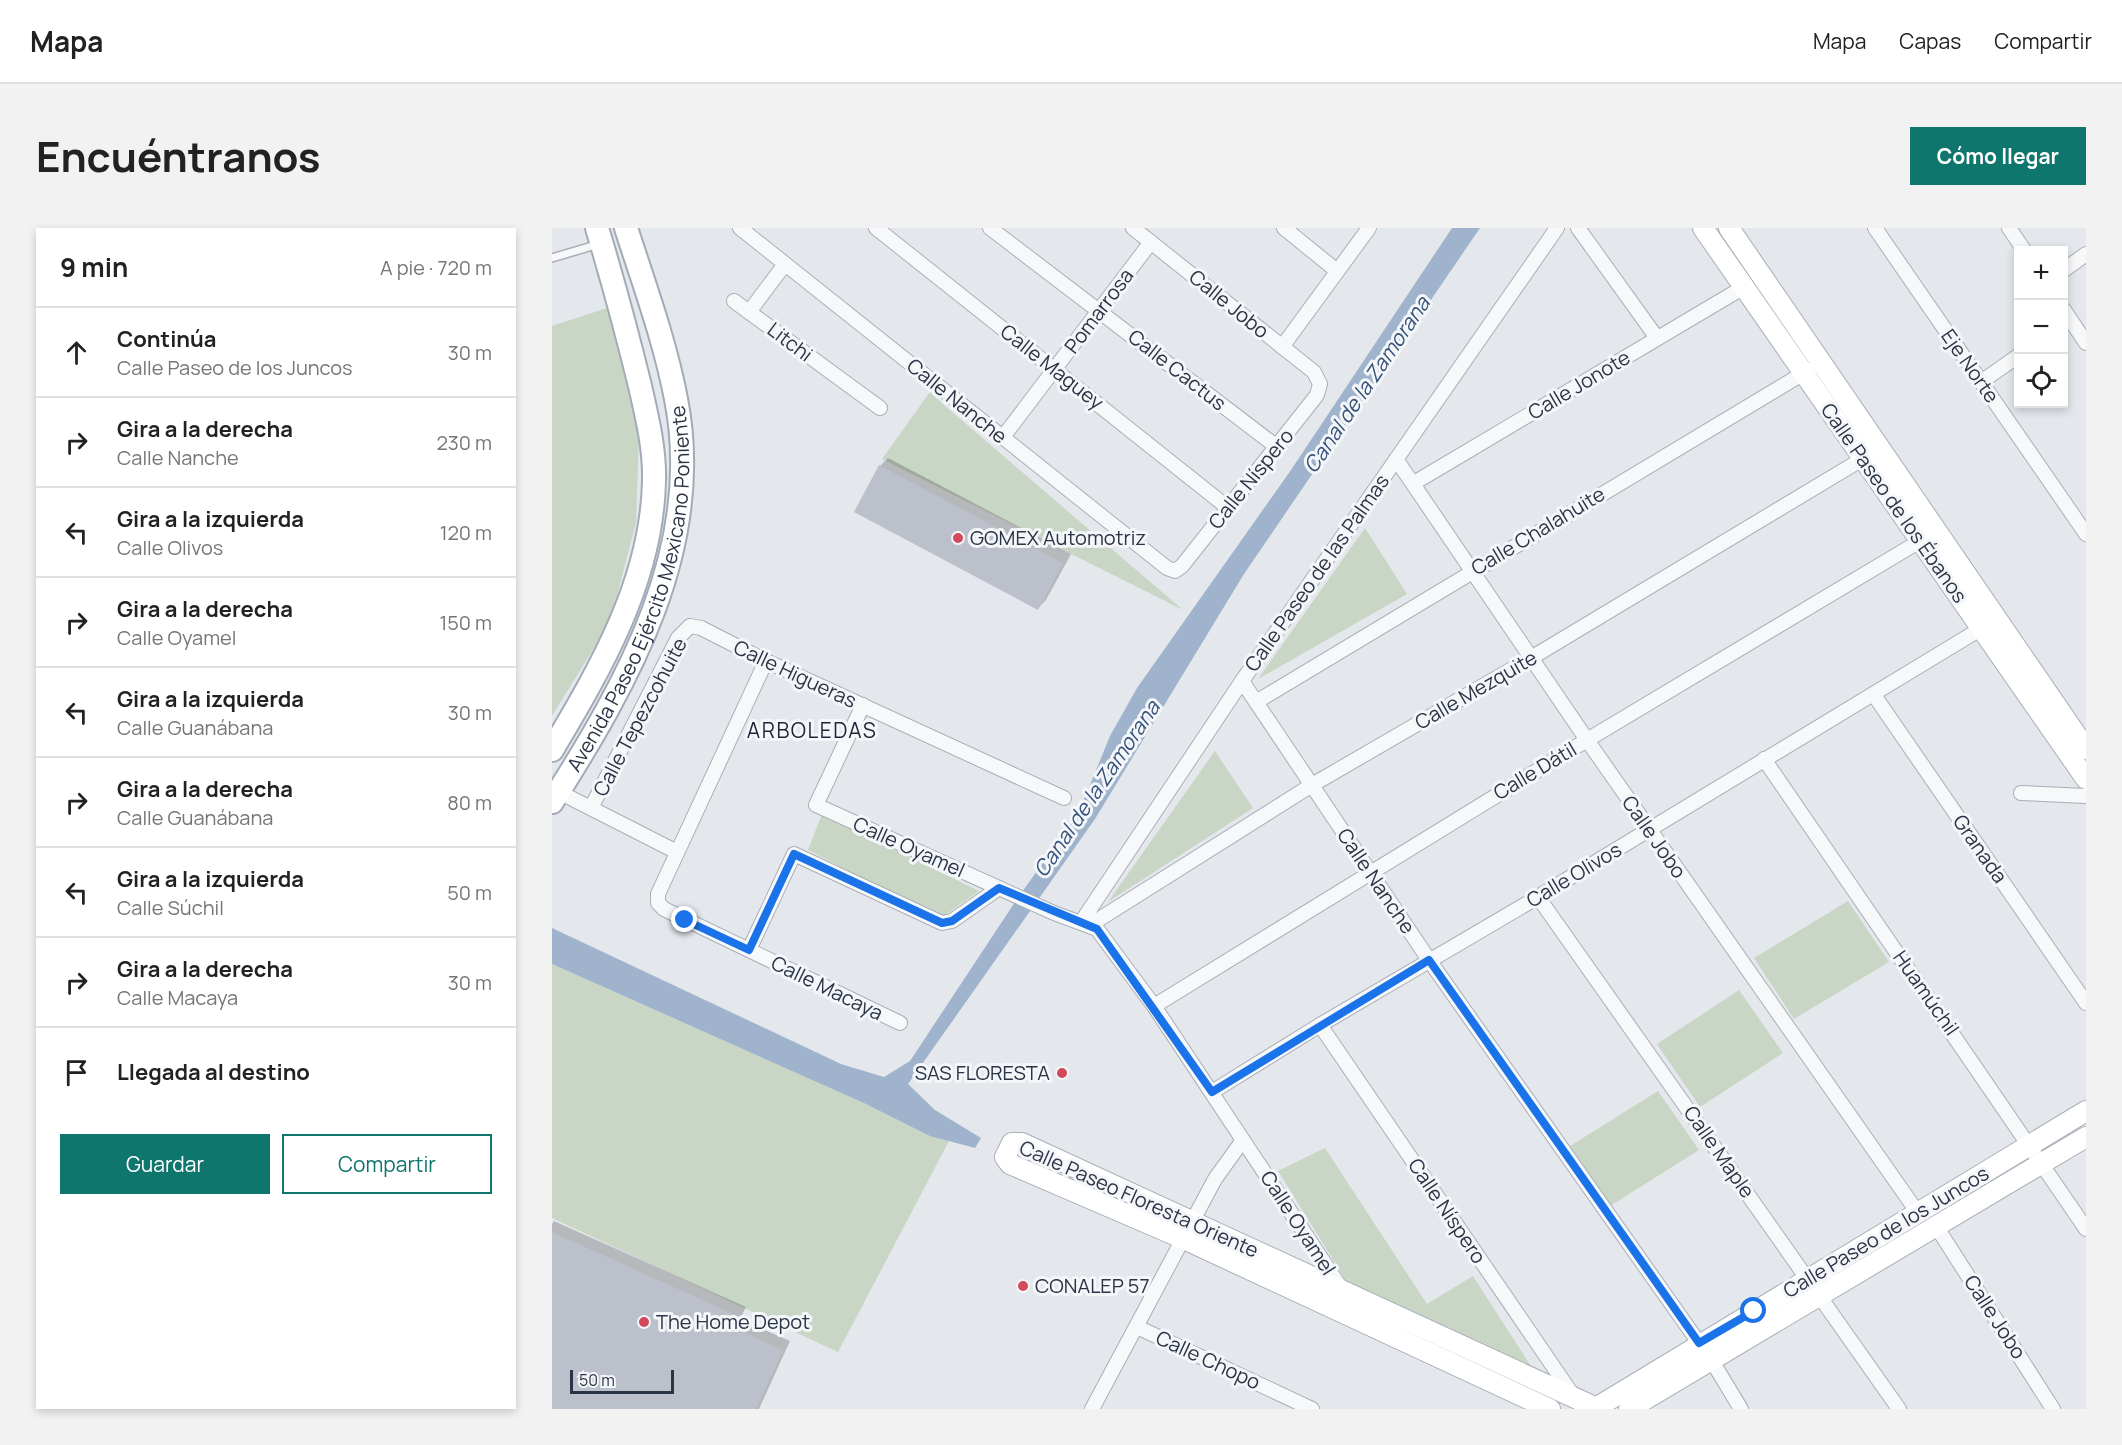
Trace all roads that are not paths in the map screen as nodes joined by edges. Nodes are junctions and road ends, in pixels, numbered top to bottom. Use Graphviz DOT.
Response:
graph roads {
  1 [pos="626,228"];
  2 [pos="740,228"];
  3 [pos="876,228"];
  4 [pos="990,228"];
  5 [pos="1133,228"];
  6 [pos="1284,228"];
  7 [pos="1369,228"];
  8 [pos="1557,228"];
  9 [pos="1578,228"];
  10 [pos="1703,228"];
  11 [pos="1729,228"];
  12 [pos="1875,228"];
  13 [pos="2009,228"];
  14 [pos="599,236"];
  15 [pos="1151,242"];
  16 [pos="2021,246"];
  17 [pos="2086,254"];
  18 [pos="552,258"];
  19 [pos="785,264"];
  20 [pos="2068,267"];
  21 [pos="1337,271"];
  22 [pos="1744,287"];
  23 [pos="734,302"];
  24 [pos="1100,311"];
  25 [pos="749,312"];
  26 [pos="2068,320"];
  27 [pos="1657,338"];
  28 [pos="2086,343"];
  29 [pos="1282,347"];
  30 [pos="2014,359"];
  31 [pos="1821,362"];
  32 [pos="1056,370"];
  33 [pos="1804,373"];
  34 [pos="1981,382"];
  35 [pos="1320,384"];
  36 [pos="880,408"];
  37 [pos="1003,437"];
  38 [pos="1277,447"];
  39 [pos="1864,458"];
  40 [pos="1396,459"];
  41 [pos="1414,483"];
  42 [pos="1227,507"];
  43 [pos="2086,534"];
  44 [pos="1920,541"];
  45 [pos="1473,569"];
  46 [pos="1175,571"];
  47 [pos="1989,624"];
  48 [pos="690,626"];
  49 [pos="1531,658"];
  50 [pos="766,661"];
  51 [pos="1242,681"];
  52 [pos="1874,695"];
  53 [pos="1256,702"];
  54 [pos="863,705"];
  55 [pos="1587,740"];
  56 [pos="2084,742"];
  57 [pos="552,750"];
  58 [pos="1764,759"];
  59 [pos="2086,779"];
  60 [pos="1312,785"];
  61 [pos="2021,793"];
  62 [pos="2086,796"];
  63 [pos="555,797"];
  64 [pos="1064,798"];
  65 [pos="591,808"];
  66 [pos="1649,830"];
  67 [pos="677,852"];
  68 [pos="1370,872"];
  69 [pos="999,888"];
  70 [pos="1538,897"];
  71 [pos="1086,923"];
  72 [pos="749,950"];
  73 [pos="1429,960"];
  74 [pos="2086,1003"];
  75 [pos="1154,1006"];
  76 [pos="900,1023"];
  77 [pos="1320,1024"];
  78 [pos="1212,1092"];
  79 [pos="2086,1111"];
  80 [pos="2086,1137"];
  81 [pos="1243,1140"];
  82 [pos="2030,1145"];
  83 [pos="2042,1164"];
  84 [pos="1917,1213"];
  85 [pos="1193,1221"];
  86 [pos="1936,1226"];
  87 [pos="2086,1229"];
  88 [pos="1184,1239"];
  89 [pos="1809,1278"];
  90 [pos="1820,1295"];
  91 [pos="1340,1300"];
  92 [pos="1137,1327"];
  93 [pos="1699,1343"];
  94 [pos="1712,1361"];
  95 [pos="1574,1397"];
  96 [pos="1092,1409"];
  97 [pos="1312,1409"];
  98 [pos="1550,1409"];
  99 [pos="1597,1409"];
  100 [pos="1629,1409"];
  101 [pos="1742,1409"];
  102 [pos="1899,1409"];
  103 [pos="2054,1409"];
  1 -- 63 [label="main road, Avenida Paseo Ejército Mexicano Poniente"];
  2 -- 19 [label="street, Calle Nanche"];
  3 -- 32 [label="street, Calle Maguey"];
  4 -- 24 [label="street, Calle Cactus"];
  5 -- 15 [label="street, Calle Jobo"];
  6 -- 21 [label="street"];
  7 -- 21 [label="street"];
  8 -- 40 [label="street, Calle Paseo de las Palmas"];
  9 -- 27 [label="street"];
  10 -- 22 [label="main road, Calle Paseo de los Ébanos"];
  11 -- 31 [label="main road, Calle Paseo de los Ébanos"];
  12 -- 34 [label="street, Eje Norte"];
  13 -- 16 [label="street"];
  14 -- 18 [label="lane"];
  14 -- 57 [label="main road, Avenida Paseo Ejército Mexicano Poniente"];
  15 -- 24 [label="street, Pomarrosa"];
  15 -- 29 [label="street, Calle Jobo"];
  17 -- 20 [label="street"];
  19 -- 25 [label="street, Litchi"];
  19 -- 37 [label="street, Calle Nanche"];
  21 -- 29 [label="street"];
  22 -- 27 [label="street, Calle Jonote"];
  22 -- 33 [label="main road, Calle Paseo de los Ébanos"];
  23 -- 25 [label="street"];
  24 -- 32 [label="street, Pomarrosa"];
  24 -- 38 [label="street, Calle Cactus"];
  25 -- 36 [label="street, Litchi"];
  26 -- 28 [label="street"];
  27 -- 41 [label="street, Calle Jonote"];
  29 -- 35 [label="street, Calle Jobo"];
  30 -- 34 [label="street"];
  31 -- 33 [label="street, Calle Chalahuite"];
  31 -- 47 [label="main road, Calle Paseo de los Ébanos"];
  32 -- 37 [label="street, Pomarrosa"];
  32 -- 42 [label="street, Calle Maguey"];
  33 -- 39 [label="main road, Calle Paseo de los Ébanos"];
  33 -- 45 [label="street, Calle Chalahuite"];
  34 -- 43 [label="street, Eje Norte"];
  35 -- 38 [label="street, Calle Níspero"];
  37 -- 46 [label="street, Calle Nanche"];
  38 -- 42 [label="street, Calle Níspero"];
  39 -- 44 [label="main road, Calle Paseo de los Ébanos"];
  39 -- 49 [label="street, Calle Mezquite"];
  40 -- 41 [label="street, Calle Jobo"];
  40 -- 51 [label="street, Calle Paseo de las Palmas"];
  41 -- 45 [label="street, Calle Jobo"];
  42 -- 46 [label="street, Calle Níspero"];
  44 -- 47 [label="main road, Calle Paseo de los Ébanos"];
  44 -- 55 [label="street, Calle Dátil"];
  45 -- 49 [label="street, Calle Jobo"];
  45 -- 53 [label="street, Calle Chalahuite"];
  47 -- 52 [label="street, Calle Olivos"];
  47 -- 56 [label="main road, Calle Paseo de los Ébanos"];
  47 -- 59 [label="main road, Calle Paseo de los Ébanos"];
  48 -- 50 [label="street, Calle Higueras"];
  48 -- 65 [label="street, Calle Tepezcohuite"];
  49 -- 55 [label="street, Calle Jobo"];
  49 -- 60 [label="street, Calle Mezquite"];
  50 -- 54 [label="street, Calle Higueras"];
  50 -- 67 [label="street"];
  51 -- 53 [label="street, Calle Nanche"];
  51 -- 71 [label="street, Calle Paseo de las Palmas"];
  52 -- 58 [label="street, Calle Olivos"];
  52 -- 74 [label="street, Granada"];
  53 -- 60 [label="street, Calle Nanche"];
  54 -- 64 [label="street, Calle Higueras"];
  54 -- 69 [label="street, Calle Oyamel"];
  55 -- 66 [label="street, Calle Jobo"];
  55 -- 68 [label="street, Calle Dátil"];
  58 -- 66 [label="street, Calle Olivos"];
  58 -- 82 [label="street, Huamúchil"];
  60 -- 68 [label="street, Calle Nanche"];
  60 -- 71 [label="street, Calle Mezquite"];
  61 -- 62 [label="street"];
  63 -- 65 [label="street"];
  65 -- 67 [label="street"];
  66 -- 70 [label="street, Calle Olivos"];
  66 -- 84 [label="street, Calle Jobo"];
  67 -- 72 [label="street, Calle Macaya"];
  68 -- 73 [label="street, Calle Nanche"];
  68 -- 75 [label="street, Calle Dátil"];
  69 -- 71 [label="street, Calle Oyamel"];
  69 -- 72 [label="street"];
  70 -- 73 [label="street, Calle Olivos"];
  70 -- 89 [label="street, Calle Maple"];
  71 -- 75 [label="street, Calle Oyamel"];
  72 -- 76 [label="street, Calle Macaya"];
  73 -- 77 [label="street, Calle Olivos"];
  73 -- 93 [label="street, Calle Nanche"];
  75 -- 78 [label="street, Calle Oyamel"];
  77 -- 78 [label="street, Calle Olivos"];
  77 -- 95 [label="street, Calle Níspero"];
  78 -- 81 [label="street, Calle Oyamel"];
  79 -- 82 [label="main road, Calle Paseo de los Juncos"];
  80 -- 83 [label="main road, Calle Paseo de los Juncos"];
  81 -- 85 [label="street"];
  81 -- 91 [label="street, Calle Oyamel"];
  82 -- 83 [label="street, Huamúchil"];
  82 -- 84 [label="main road, Calle Paseo de los Juncos"];
  83 -- 86 [label="main road, Calle Paseo de los Juncos"];
  83 -- 87 [label="street, Huamúchil"];
  84 -- 89 [label="main road, Calle Paseo de los Juncos"];
  85 -- 88 [label="street"];
  85 -- 88 [label="main road, Calle Paseo Floresta Oriente"];
  85 -- 91 [label="main road, Calle Paseo Floresta Oriente"];
  86 -- 90 [label="main road, Calle Paseo de los Juncos"];
  86 -- 103 [label="street, Calle Jobo"];
  88 -- 91 [label="main road, Calle Paseo Floresta Oriente"];
  88 -- 92 [label="street"];
  89 -- 90 [label="street, Calle Maple"];
  89 -- 93 [label="main road, Calle Paseo de los Juncos"];
  90 -- 94 [label="main road, Calle Paseo de los Juncos"];
  90 -- 102 [label="street, Calle Maple"];
  91 -- 95 [label="main road, Calle Paseo Floresta Oriente"];
  91 -- 98 [label="main road, Calle Paseo Floresta Oriente"];
  92 -- 96 [label="street"];
  92 -- 97 [label="street, Calle Chopo"];
  93 -- 99 [label="main road, Calle Paseo de los Juncos"];
  94 -- 100 [label="main road, Calle Paseo de los Juncos"];
  94 -- 101 [label="street"];
  95 -- 99 [label="main road, Calle Paseo Floresta Oriente"];
}
